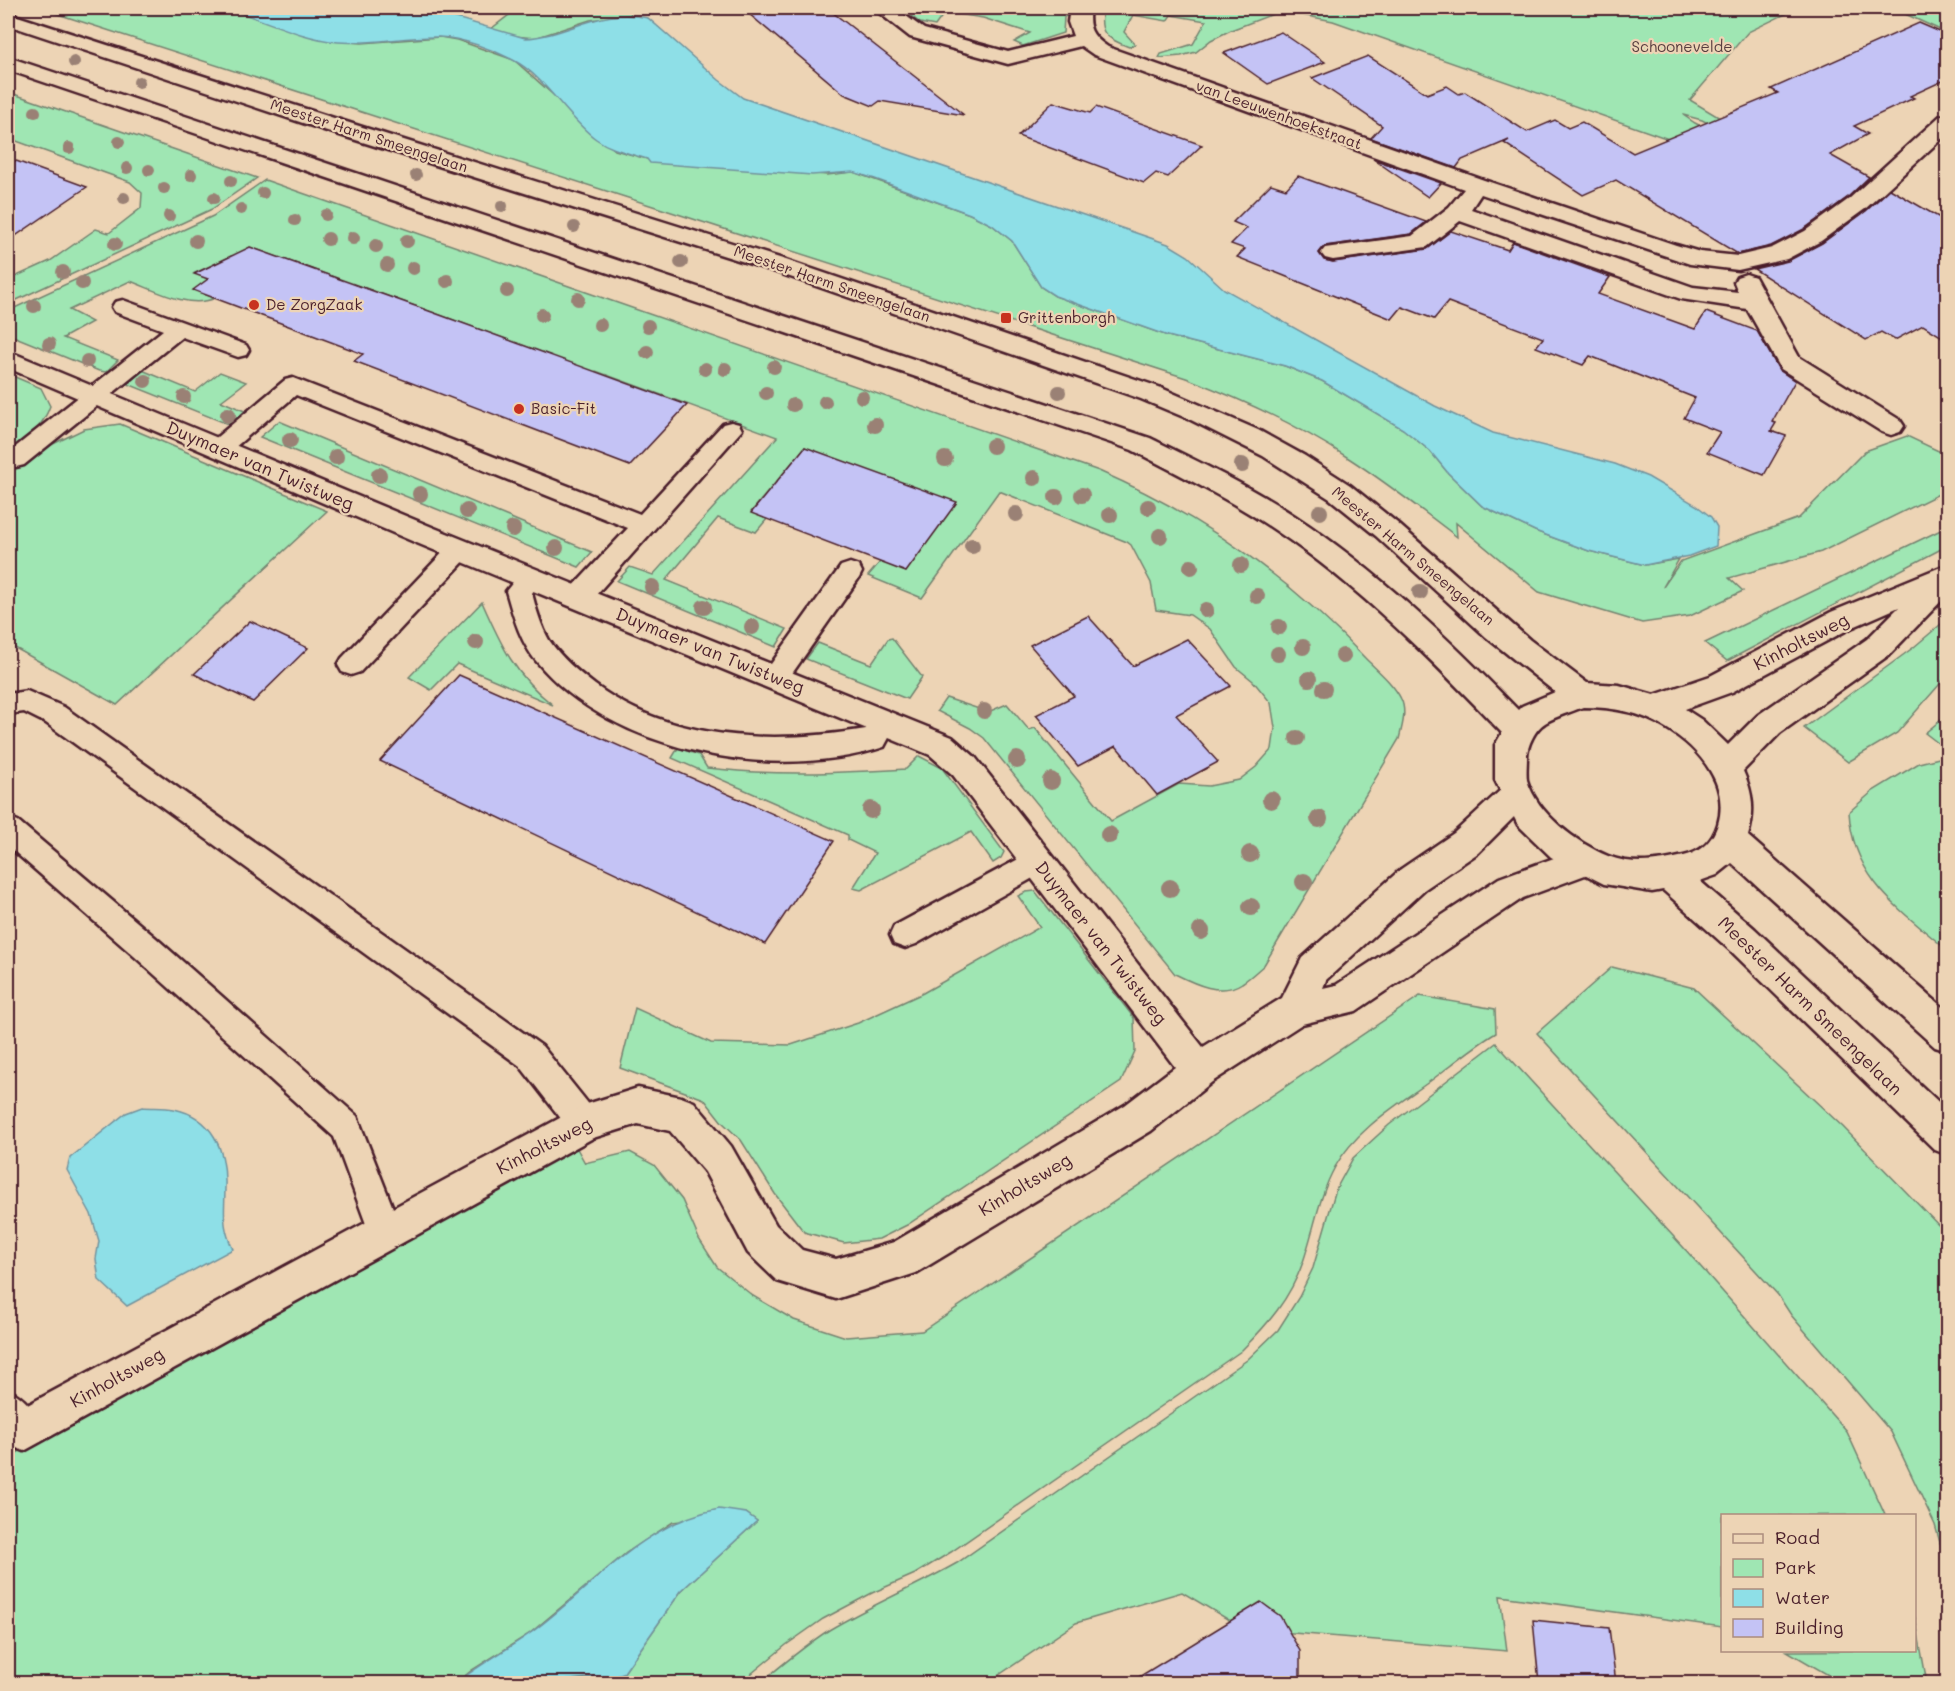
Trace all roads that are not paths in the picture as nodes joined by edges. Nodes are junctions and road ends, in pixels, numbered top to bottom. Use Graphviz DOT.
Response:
graph roads {
  1 [pos="883,8"];
  2 [pos="1080,8"];
  3 [pos="8,19"];
  4 [pos="1084,39"];
  5 [pos="8,63"];
  6 [pos="1947,121"];
  7 [pos="1476,185"];
  8 [pos="1457,212"];
  9 [pos="1333,253"];
  10 [pos="1738,263"];
  11 [pos="1755,302"];
  12 [pos="123,307"];
  13 [pos="177,329"];
  14 [pos="238,350"];
  15 [pos="8,359"];
  16 [pos="96,397"];
  17 [pos="1891,426"];
  18 [pos="731,430"];
  19 [pos="219,448"];
  20 [pos="16,459"];
  21 [pos="644,525"];
  22 [pos="460,549"];
  23 [pos="850,572"];
  24 [pos="1947,575"];
  25 [pos="531,578"];
  26 [pos="578,598"];
  27 [pos="351,665"];
  28 [pos="775,678"];
  29 [pos="1581,695"];
  30 [pos="8,704"];
  31 [pos="1654,707"];
  32 [pos="884,723"];
  33 [pos="1518,730"];
  34 [pos="1726,767"];
  35 [pos="1516,795"];
  36 [pos="8,829"];
  37 [pos="1730,840"];
  38 [pos="1037,861"];
  39 [pos="1584,861"];
  40 [pos="1671,876"];
  41 [pos="905,935"];
  42 [pos="1295,1009"];
  43 [pos="1947,1035"];
  44 [pos="1199,1070"];
  45 [pos="584,1123"];
  46 [pos="1947,1137"];
  47 [pos="385,1231"];
  48 [pos="16,1419"];
  1 -- 4 [label="street"];
  2 -- 4 [label="street"];
  3 -- 29 [label="street, Meester Harm Smeengelaan"];
  4 -- 7 [label="street, van Leeuwenhoekstraat"];
  5 -- 33 [label="street"];
  6 -- 10 [label="street, van Leeuwenhoekstraat"];
  7 -- 8 [label="street"];
  7 -- 10 [label="street, van Leeuwenhoekstraat"];
  8 -- 9 [label="street"];
  8 -- 11 [label="street"];
  10 -- 11 [label="street"];
  11 -- 17 [label="street"];
  12 -- 13 [label="lane"];
  13 -- 14 [label="lane"];
  13 -- 16 [label="lane"];
  15 -- 16 [label="street, Duymaer van Twistweg"];
  16 -- 19 [label="street, Duymaer van Twistweg"];
  16 -- 20 [label="lane"];
  18 -- 21 [label="lane"];
  19 -- 21 [label="lane"];
  19 -- 22 [label="street, Duymaer van Twistweg"];
  21 -- 26 [label="lane"];
  22 -- 25 [label="street, Duymaer van Twistweg"];
  22 -- 27 [label="lane"];
  23 -- 28 [label="lane"];
  24 -- 31 [label="street, Kinholtsweg"];
  24 -- 34 [label="street, Kinholtsweg"];
  25 -- 26 [label="street, Duymaer van Twistweg"];
  25 -- 32 [label="lane"];
  26 -- 28 [label="street, Duymaer van Twistweg"];
  28 -- 32 [label="street, Duymaer van Twistweg"];
  29 -- 31 [label="street"];
  29 -- 33 [label="street"];
  30 -- 45 [label="lane"];
  31 -- 34 [label="street"];
  32 -- 38 [label="street, Duymaer van Twistweg"];
  33 -- 35 [label="street"];
  34 -- 37 [label="street"];
  35 -- 39 [label="street"];
  35 -- 42 [label="street"];
  36 -- 47 [label="lane"];
  37 -- 40 [label="street"];
  37 -- 43 [label="street"];
  38 -- 41 [label="lane"];
  38 -- 44 [label="street, Duymaer van Twistweg"];
  39 -- 40 [label="street"];
  39 -- 42 [label="street, Kinholtsweg"];
  40 -- 46 [label="street, Meester Harm Smeengelaan"];
  42 -- 44 [label="street, Kinholtsweg"];
  44 -- 45 [label="street, Kinholtsweg"];
  45 -- 47 [label="street, Kinholtsweg"];
  47 -- 48 [label="street, Kinholtsweg"];
}
